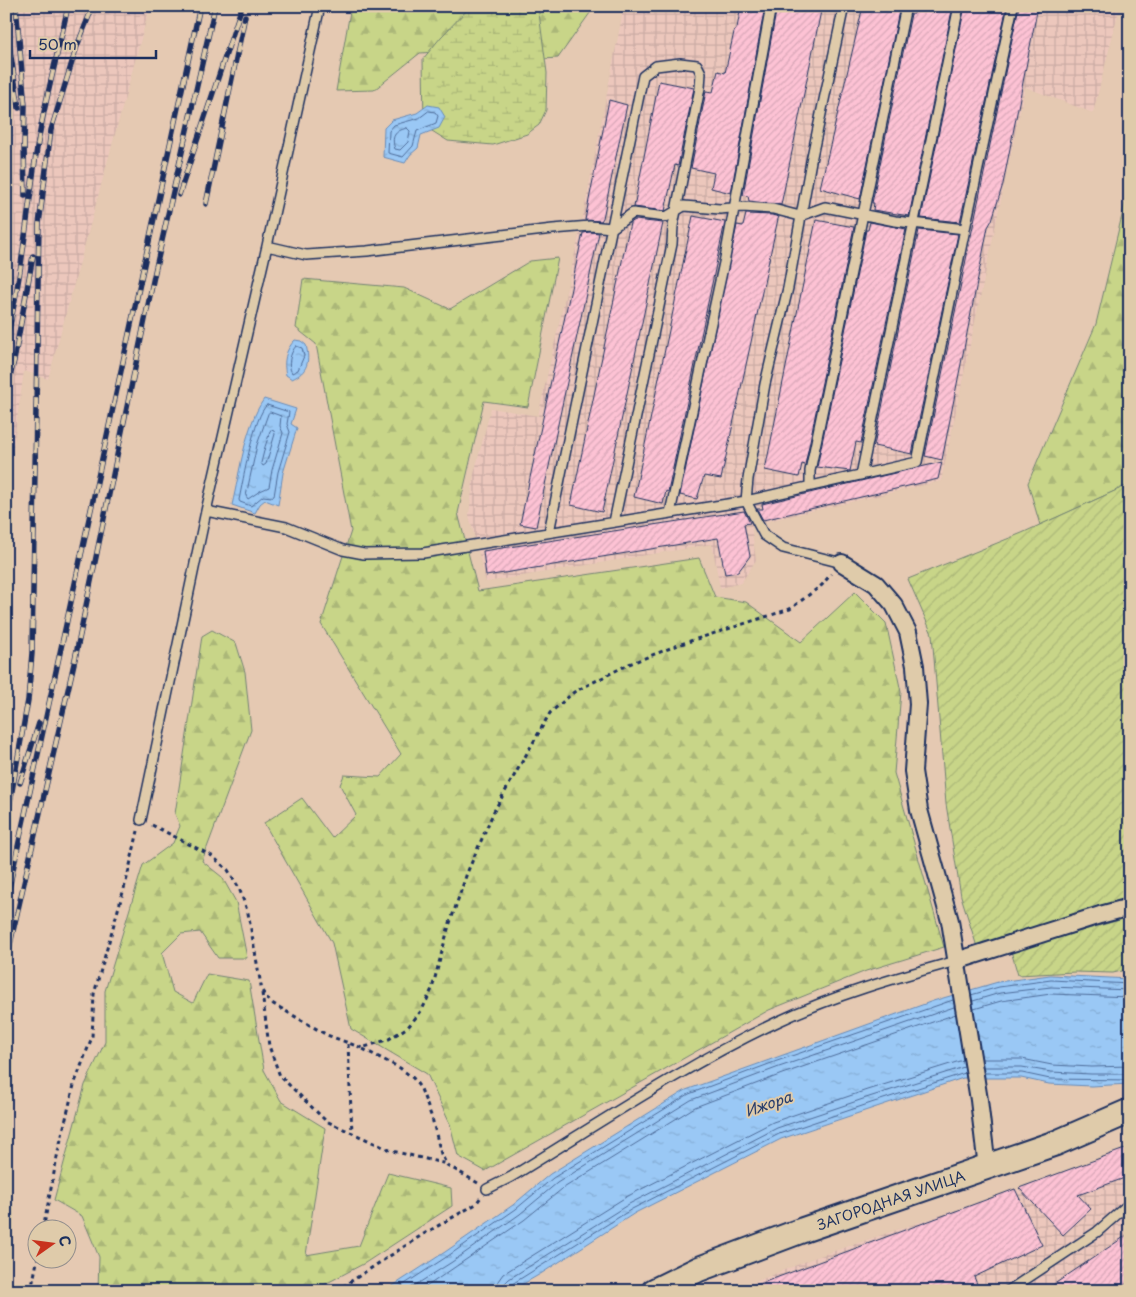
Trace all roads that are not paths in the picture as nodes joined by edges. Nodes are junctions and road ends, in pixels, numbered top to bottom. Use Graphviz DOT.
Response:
graph roads {
  1 [pos="320,6"];
  2 [pos="771,6"];
  3 [pos="844,6"];
  4 [pos="906,6"];
  5 [pos="959,6"];
  6 [pos="1013,6"];
  7 [pos="733,208"];
  8 [pos="675,211"];
  9 [pos="864,215"];
  10 [pos="800,216"];
  11 [pos="914,222"];
  12 [pos="612,228"];
  13 [pos="965,229"];
  14 [pos="267,246"];
  15 [pos="861,475"];
  16 [pos="810,486"];
  17 [pos="746,501"];
  18 [pos="206,511"];
  19 [pos="670,513"];
  20 [pos="614,522"];
  21 [pos="549,532"];
  22 [pos="842,562"];
  23 [pos="141,820"];
  24 [pos="1130,907"];
  25 [pos="956,961"];
  26 [pos="1130,1112"];
  27 [pos="987,1168"];
  28 [pos="487,1189"];
  29 [pos="1130,1203"];
  30 [pos="654,1291"];
  31 [pos="1008,1291"];
  1 -- 14 [label="lane"];
  2 -- 7 [label="lane"];
  3 -- 10 [label="lane"];
  4 -- 9 [label="lane"];
  5 -- 11 [label="lane"];
  6 -- 13 [label="lane"];
  7 -- 8 [label="lane"];
  7 -- 10 [label="lane"];
  7 -- 19 [label="lane"];
  8 -- 12 [label="lane"];
  8 -- 12 [label="lane"];
  8 -- 20 [label="lane"];
  9 -- 10 [label="lane"];
  9 -- 11 [label="lane"];
  9 -- 16 [label="lane"];
  10 -- 17 [label="lane"];
  11 -- 13 [label="lane"];
  11 -- 15 [label="lane"];
  12 -- 14 [label="lane"];
  12 -- 21 [label="lane"];
  13 -- 15 [label="lane"];
  14 -- 18 [label="lane"];
  15 -- 16 [label="lane"];
  16 -- 17 [label="lane"];
  17 -- 19 [label="lane"];
  17 -- 22 [label="lane"];
  18 -- 21 [label="lane"];
  18 -- 23 [label="lane"];
  19 -- 20 [label="lane"];
  20 -- 21 [label="lane"];
  22 -- 25 [label="street"];
  24 -- 25 [label="street"];
  25 -- 27 [label="street"];
  25 -- 28 [label="lane"];
  26 -- 27 [label="main road, ЗАГОРОДНАЯ УЛИЦА"];
  27 -- 30 [label="main road, ЗАГОРОДНАЯ УЛИЦА"];
  29 -- 31 [label="lane"];
}
